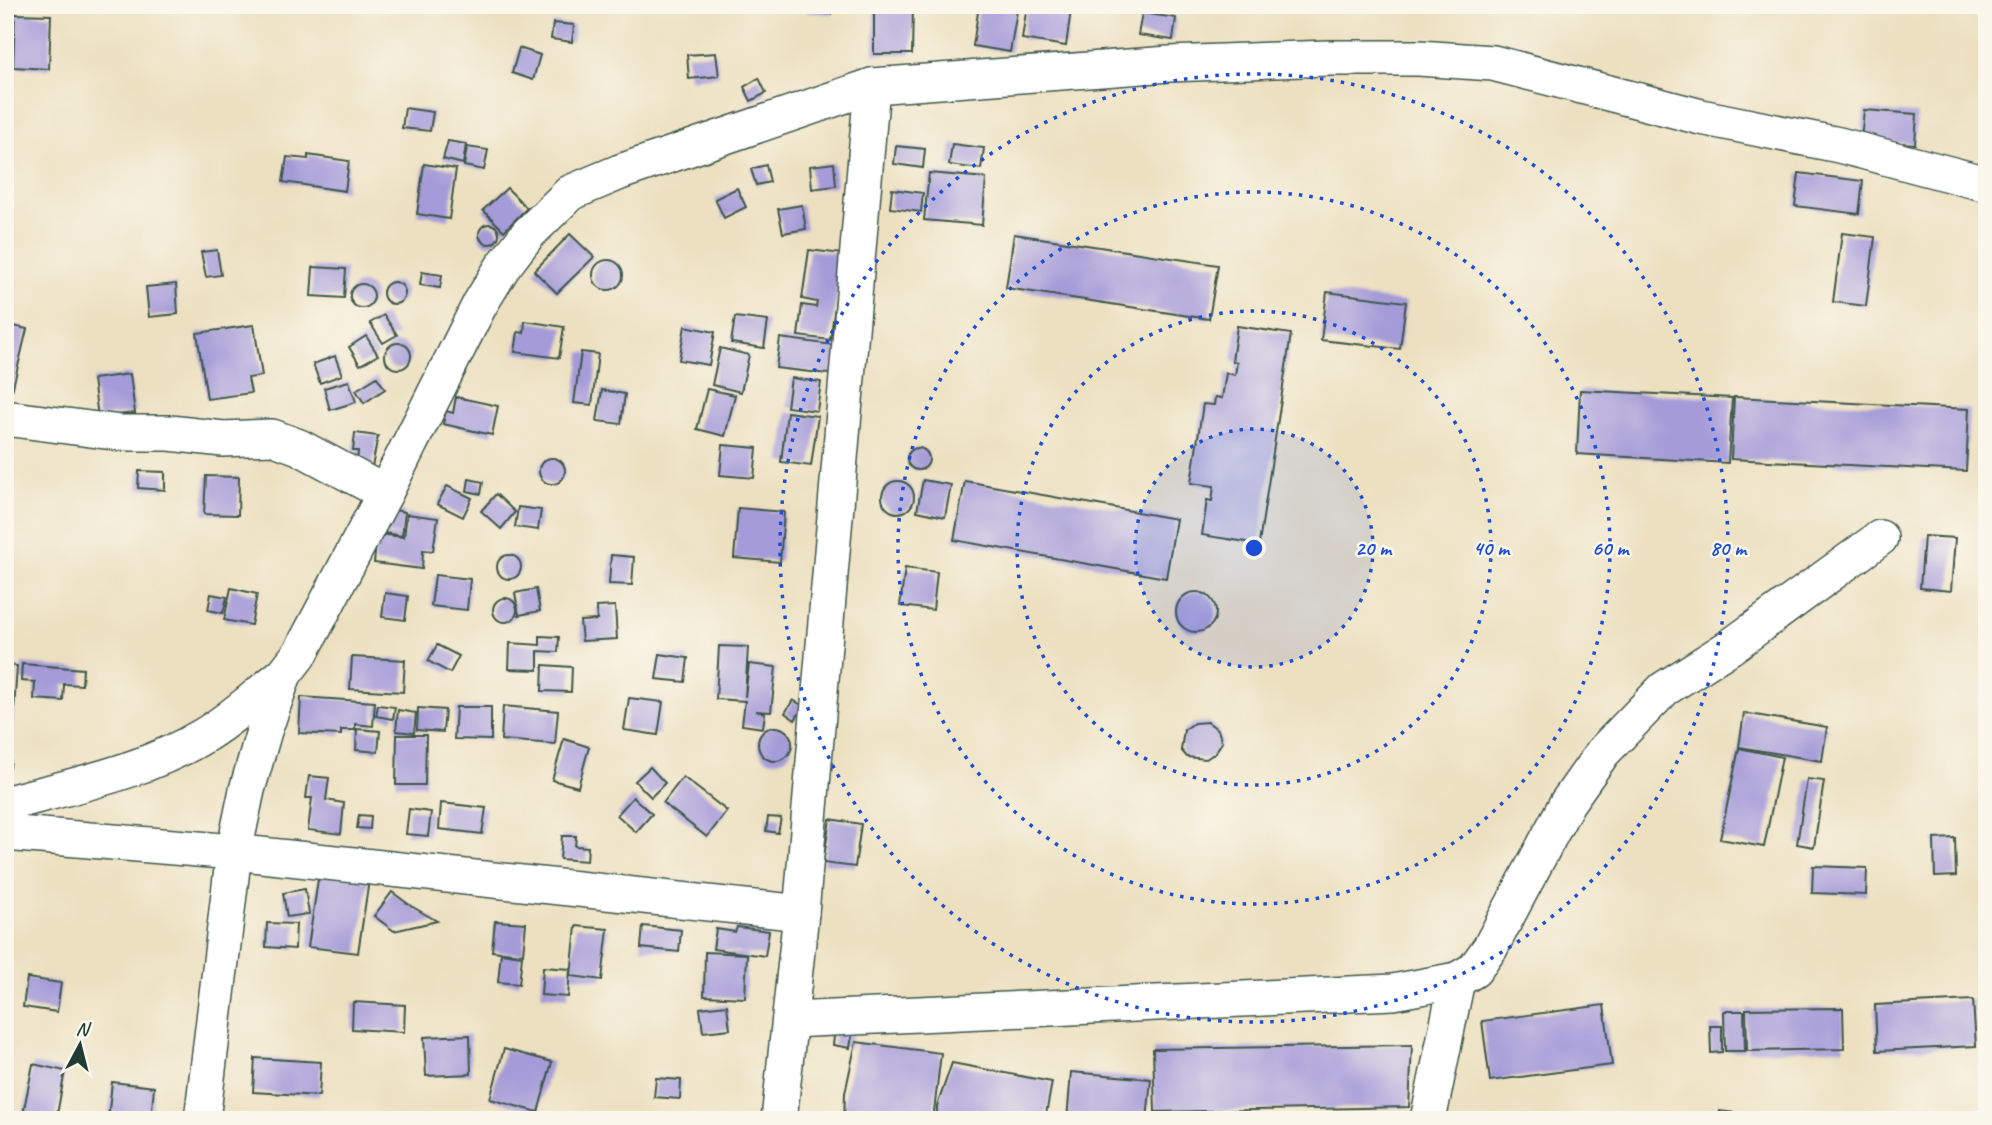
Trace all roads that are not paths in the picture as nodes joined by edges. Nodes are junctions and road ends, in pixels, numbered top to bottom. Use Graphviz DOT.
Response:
graph roads {
  1 [pos="872,86"];
  2 [pos="1987,184"];
  3 [pos="5,418"];
  4 [pos="385,493"];
  5 [pos="1880,538"];
  6 [pos="284,674"];
  7 [pos="5,804"];
  8 [pos="5,833"];
  9 [pos="234,852"];
  10 [pos="801,913"];
  11 [pos="1457,980"];
  12 [pos="790,1020"];
  13 [pos="202,1120"];
  14 [pos="779,1120"];
  15 [pos="1428,1120"];
  1 -- 2 [label="street"];
  1 -- 4 [label="street"];
  1 -- 10 [label="street"];
  3 -- 4 [label="street"];
  4 -- 6 [label="street"];
  5 -- 11 [label="street"];
  6 -- 7 [label="street"];
  6 -- 9 [label="street"];
  8 -- 9 [label="street"];
  9 -- 10 [label="street"];
  9 -- 13 [label="street"];
  10 -- 12 [label="street"];
  11 -- 12 [label="street"];
  11 -- 15 [label="street"];
  12 -- 14 [label="street"];
}
